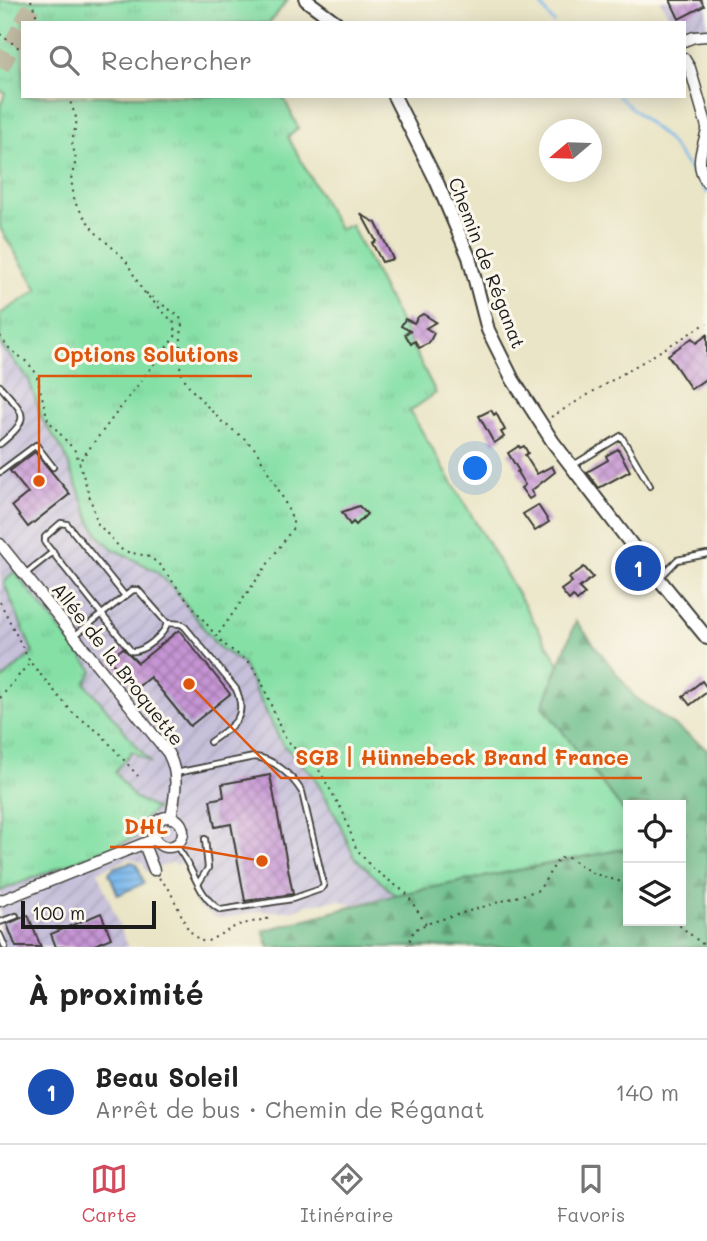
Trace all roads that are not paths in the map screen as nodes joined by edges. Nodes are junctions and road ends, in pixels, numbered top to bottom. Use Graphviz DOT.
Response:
graph roads {
  1 [pos="306,0"];
  2 [pos="334,21"];
  3 [pos="707,36"];
  4 [pos="686,40"];
  5 [pos="686,61"];
  6 [pos="395,98"];
  7 [pos="707,128"];
  8 [pos="707,183"];
  9 [pos="0,386"];
  10 [pos="0,444"];
  11 [pos="571,466"];
  12 [pos="53,467"];
  13 [pos="0,472"];
  14 [pos="650,486"];
  15 [pos="0,544"];
  16 [pos="52,552"];
  17 [pos="707,554"];
  18 [pos="25,575"];
  19 [pos="659,580"];
  20 [pos="125,596"];
  21 [pos="102,614"];
  22 [pos="167,624"];
  23 [pos="74,636"];
  24 [pos="707,638"];
  25 [pos="210,742"];
  26 [pos="176,773"];
  27 [pos="171,818"];
  28 [pos="155,839"];
  29 [pos="205,839"];
  30 [pos="144,844"];
  31 [pos="175,845"];
  32 [pos="154,870"];
  33 [pos="198,884"];
  34 [pos="0,901"];
  35 [pos="16,916"];
  36 [pos="0,922"];
  37 [pos="0,935"];
  38 [pos="5,947"];
  1 -- 2 [label="street"];
  3 -- 4 [label="street"];
  5 -- 7 [label="street"];
  6 -- 11 [label="street, Chemin de Réganat"];
  7 -- 8 [label="street"];
  9 -- 10 [label="lane"];
  11 -- 14 [label="lane"];
  11 -- 19 [label="street, Chemin de Réganat"];
  12 -- 13 [label="lane"];
  15 -- 18 [label="street, Allée de la Broquette"];
  16 -- 18 [label="lane"];
  16 -- 20 [label="lane"];
  16 -- 21 [label="lane"];
  17 -- 19 [label="lane"];
  18 -- 23 [label="street, Allée de la Broquette"];
  19 -- 24 [label="street, Chemin de Réganat"];
  20 -- 21 [label="lane"];
  20 -- 22 [label="lane"];
  21 -- 22 [label="lane"];
  21 -- 23 [label="lane"];
  22 -- 25 [label="lane"];
  23 -- 26 [label="street, Allée de la Broquette"];
  26 -- 27 [label="street, Allée de la Broquette"];
  26 -- 33 [label="lane"];
  27 -- 28 [label="street, Allée de la Broquette"];
  27 -- 31 [label="street, Allée de la Broquette"];
  28 -- 30 [label="street, Allée de la Broquette"];
  28 -- 31 [label="street"];
  29 -- 33 [label="lane"];
  30 -- 32 [label="street"];
  30 -- 34 [label="street, Allée de la Broquette"];
  31 -- 33 [label="lane"];
  35 -- 36 [label="lane"];
  37 -- 38 [label="lane"];
}
